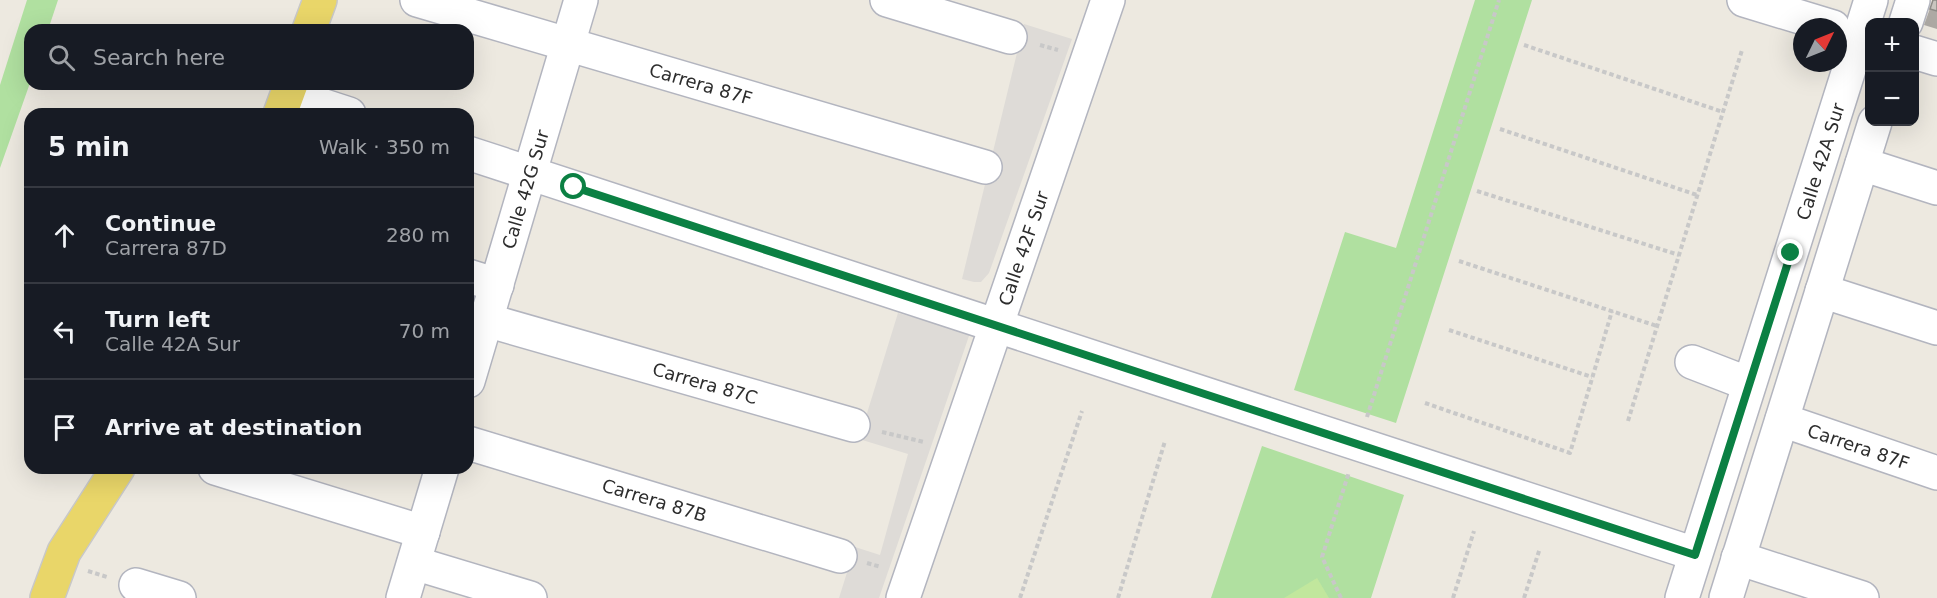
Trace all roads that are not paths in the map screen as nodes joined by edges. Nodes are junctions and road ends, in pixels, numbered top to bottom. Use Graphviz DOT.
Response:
graph roads {
  1 [pos="320,0"];
  2 [pos="417,0"];
  3 [pos="581,0"];
  4 [pos="887,0"];
  5 [pos="1108,0"];
  6 [pos="1744,0"];
  7 [pos="1871,0"];
  8 [pos="1913,0"];
  9 [pos="1907,18"];
  10 [pos="311,24"];
  11 [pos="1850,32"];
  12 [pos="1010,37"];
  13 [pos="568,44"];
  14 [pos="1919,54"];
  15 [pos="1937,59"];
  16 [pos="300,93"];
  17 [pos="286,108"];
  18 [pos="335,108"];
  19 [pos="1874,126"];
  20 [pos="474,155"];
  21 [pos="1862,164"];
  22 [pos="985,167"];
  23 [pos="530,173"];
  24 [pos="1937,188"];
  25 [pos="482,280"];
  26 [pos="1822,291"];
  27 [pos="486,320"];
  28 [pos="996,326"];
  29 [pos="1937,328"];
  30 [pos="474,361"];
  31 [pos="1692,362"];
  32 [pos="1749,384"];
  33 [pos="1782,420"];
  34 [pos="853,425"];
  35 [pos="474,445"];
  36 [pos="1937,473"];
  37 [pos="114,474"];
  38 [pos="234,474"];
  39 [pos="440,474"];
  40 [pos="423,532"];
  41 [pos="1695,555"];
  42 [pos="840,556"];
  43 [pos="1738,558"];
  44 [pos="414,563"];
  45 [pos="136,585"];
  46 [pos="47,598"];
  47 [pos="179,598"];
  48 [pos="403,598"];
  49 [pos="530,598"];
  50 [pos="903,598"];
  51 [pos="1682,598"];
  52 [pos="1726,598"];
  53 [pos="1862,598"];
  1 -- 10 [label="main road"];
  2 -- 13 [label="street, Carrera 87F"];
  3 -- 13 [label="street, Calle 42G Sur"];
  4 -- 12 [label="street"];
  5 -- 28 [label="street, Calle 42F Sur"];
  6 -- 11 [label="street"];
  7 -- 11 [label="street, Calle 42A Sur"];
  8 -- 9 [label="street"];
  11 -- 32 [label="street, Calle 42A Sur"];
  13 -- 22 [label="street, Carrera 87F"];
  13 -- 23 [label="street, Calle 42G Sur"];
  14 -- 15 [label="street"];
  16 -- 17 [label="main road"];
  16 -- 18 [label="street"];
  19 -- 21 [label="street"];
  20 -- 23 [label="street"];
  21 -- 24 [label="street"];
  21 -- 26 [label="street"];
  23 -- 25 [label="street, Calle 42G Sur"];
  23 -- 28 [label="street"];
  25 -- 27 [label="street, Calle 42G Sur"];
  26 -- 29 [label="street"];
  26 -- 33 [label="street"];
  27 -- 30 [label="street, Calle 42G Sur"];
  27 -- 34 [label="street, Carrera 87C"];
  28 -- 41 [label="street"];
  28 -- 50 [label="street, Calle 42F Sur"];
  31 -- 32 [label="street"];
  32 -- 41 [label="street, Calle 42A Sur"];
  33 -- 36 [label="street, Carrera 87F"];
  33 -- 43 [label="street"];
  35 -- 42 [label="street, Carrera 87B"];
  37 -- 46 [label="main road"];
  38 -- 40 [label="street"];
  39 -- 40 [label="street"];
  40 -- 44 [label="street"];
  41 -- 51 [label="street, Calle 42A Sur"];
  43 -- 52 [label="street"];
  43 -- 53 [label="street"];
  44 -- 48 [label="street"];
  44 -- 49 [label="street"];
  45 -- 47 [label="street"];
}
